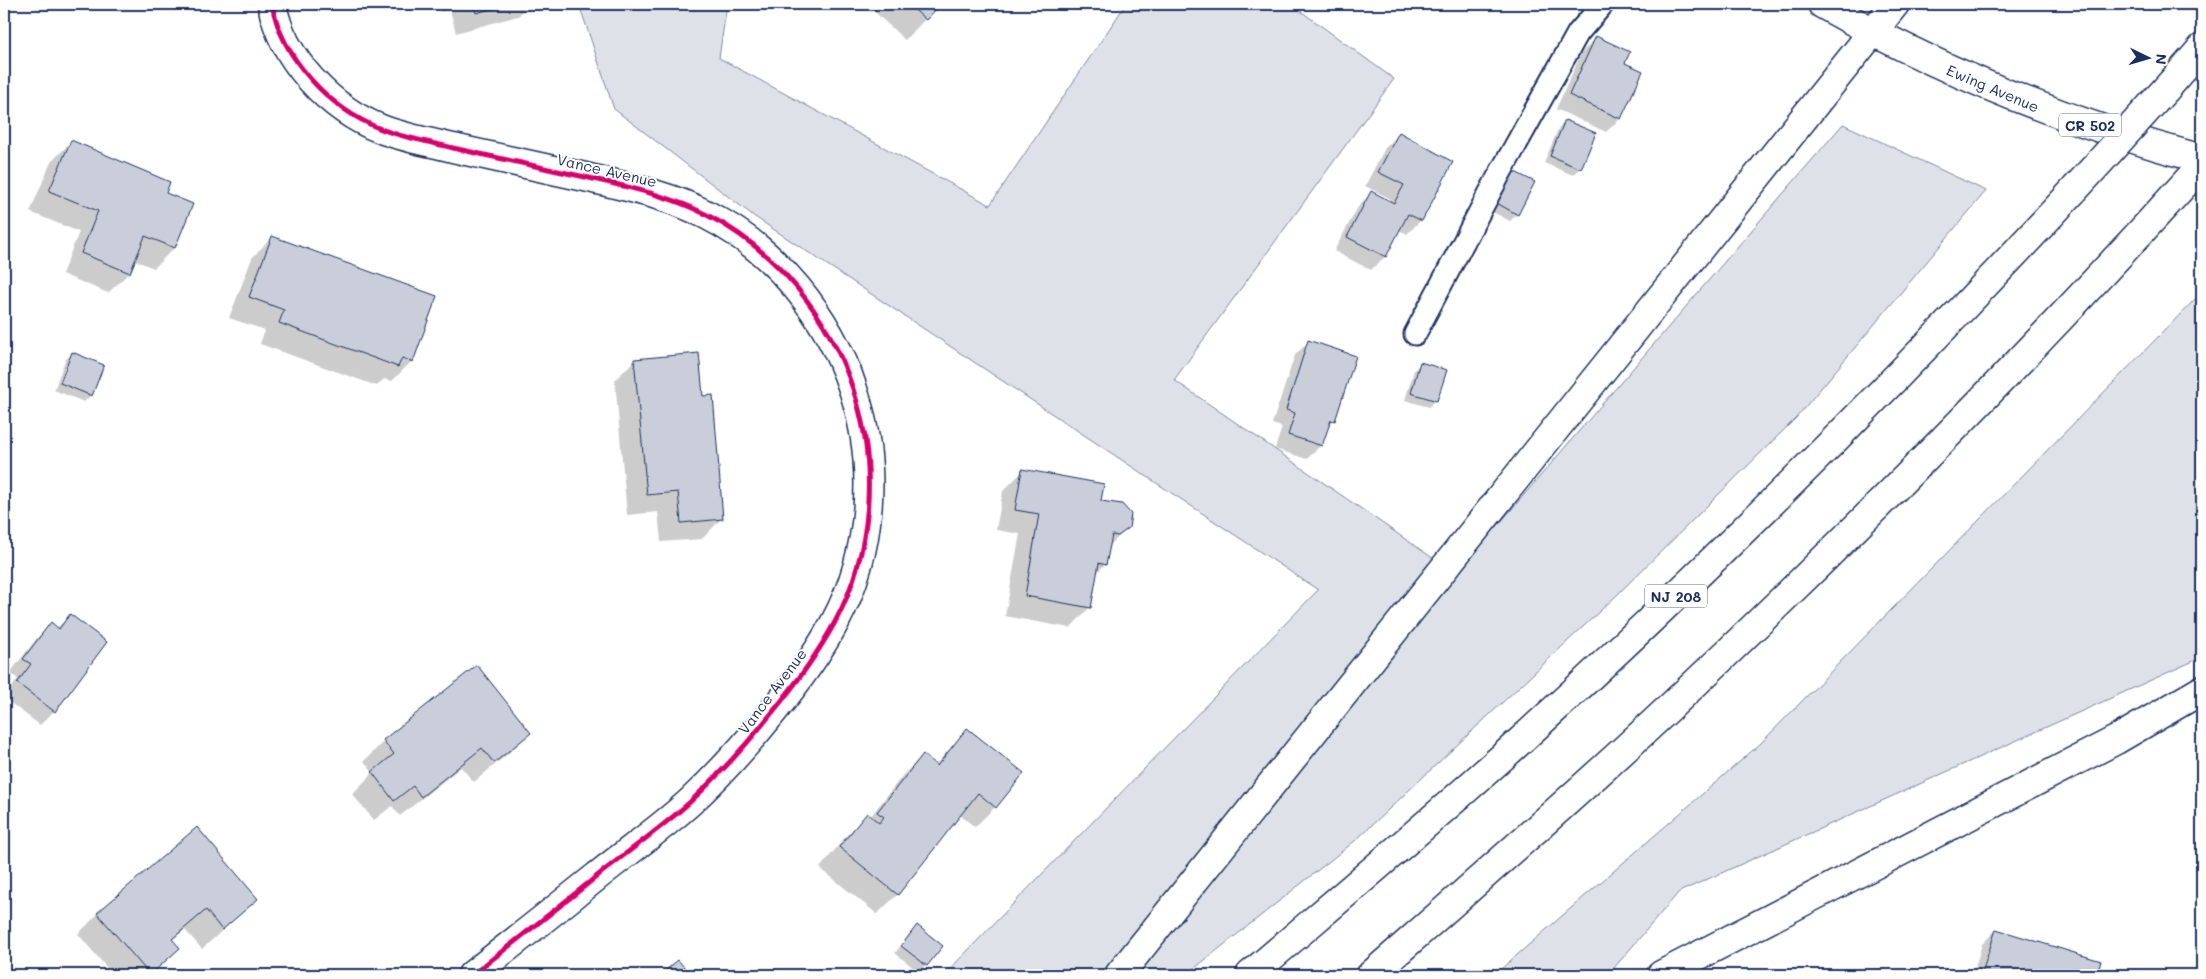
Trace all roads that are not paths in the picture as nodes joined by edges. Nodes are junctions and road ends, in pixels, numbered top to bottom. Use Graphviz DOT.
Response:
graph roads {
  1 [pos="272,4"];
  2 [pos="1603,4"];
  3 [pos="1822,4"];
  4 [pos="1895,4"];
  5 [pos="1873,33"];
  6 [pos="2202,48"];
  7 [pos="2202,159"];
  8 [pos="2202,166"];
  9 [pos="1415,334"];
  10 [pos="2202,690"];
  11 [pos="472,975"];
  12 [pos="1119,975"];
  13 [pos="1250,975"];
  14 [pos="1371,975"];
  15 [pos="1661,975"];
  1 -- 11 [label="main road, Vance Avenue"];
  2 -- 9 [label="lane"];
  3 -- 5 [label="main road, Ewing Avenue / CR 502"];
  4 -- 5 [label="main road"];
  5 -- 7 [label="main road, Ewing Avenue / CR 502"];
  5 -- 12 [label="main road"];
  6 -- 13 [label="main road, NJ 208, bridge"];
  8 -- 14 [label="main road"];
  10 -- 15 [label="main road"];
}
